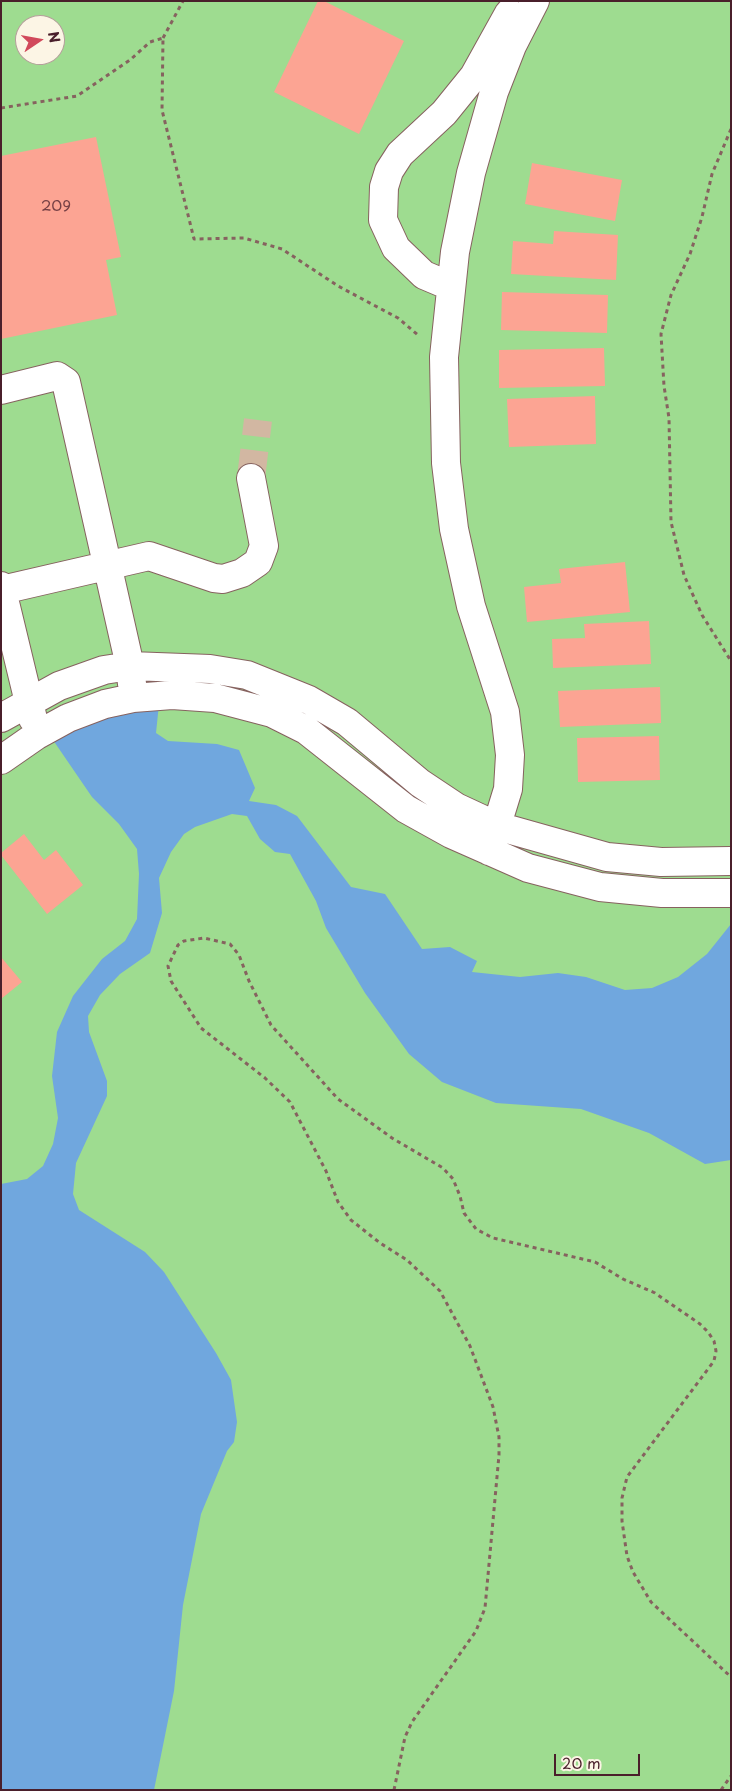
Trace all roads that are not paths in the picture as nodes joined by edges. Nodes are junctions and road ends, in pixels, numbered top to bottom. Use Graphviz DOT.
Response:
graph roads {
  1 [pos="514,1"];
  2 [pos="535,1"];
  3 [pos="450,286"];
  4 [pos="1,390"];
  5 [pos="251,478"];
  6 [pos="106,566"];
  7 [pos="2,588"];
  8 [pos="130,666"];
  9 [pos="133,698"];
  10 [pos="28,702"];
  11 [pos="1,718"];
  12 [pos="37,735"];
  13 [pos="1,760"];
  14 [pos="498,826"];
  15 [pos="489,852"];
  16 [pos="731,861"];
  17 [pos="731,893"];
  1 -- 3 [label="street"];
  2 -- 3 [label="street"];
  3 -- 14 [label="street"];
  4 -- 6 [label="street"];
  5 -- 6 [label="street"];
  6 -- 7 [label="street"];
  6 -- 8 [label="street"];
  7 -- 10 [label="street"];
  8 -- 9 [label="street"];
  8 -- 10 [label="street"];
  8 -- 14 [label="street"];
  9 -- 12 [label="street"];
  9 -- 15 [label="street"];
  10 -- 11 [label="street"];
  10 -- 12 [label="street"];
  12 -- 13 [label="street"];
  14 -- 15 [label="street"];
  14 -- 16 [label="street"];
  15 -- 17 [label="street"];
}
